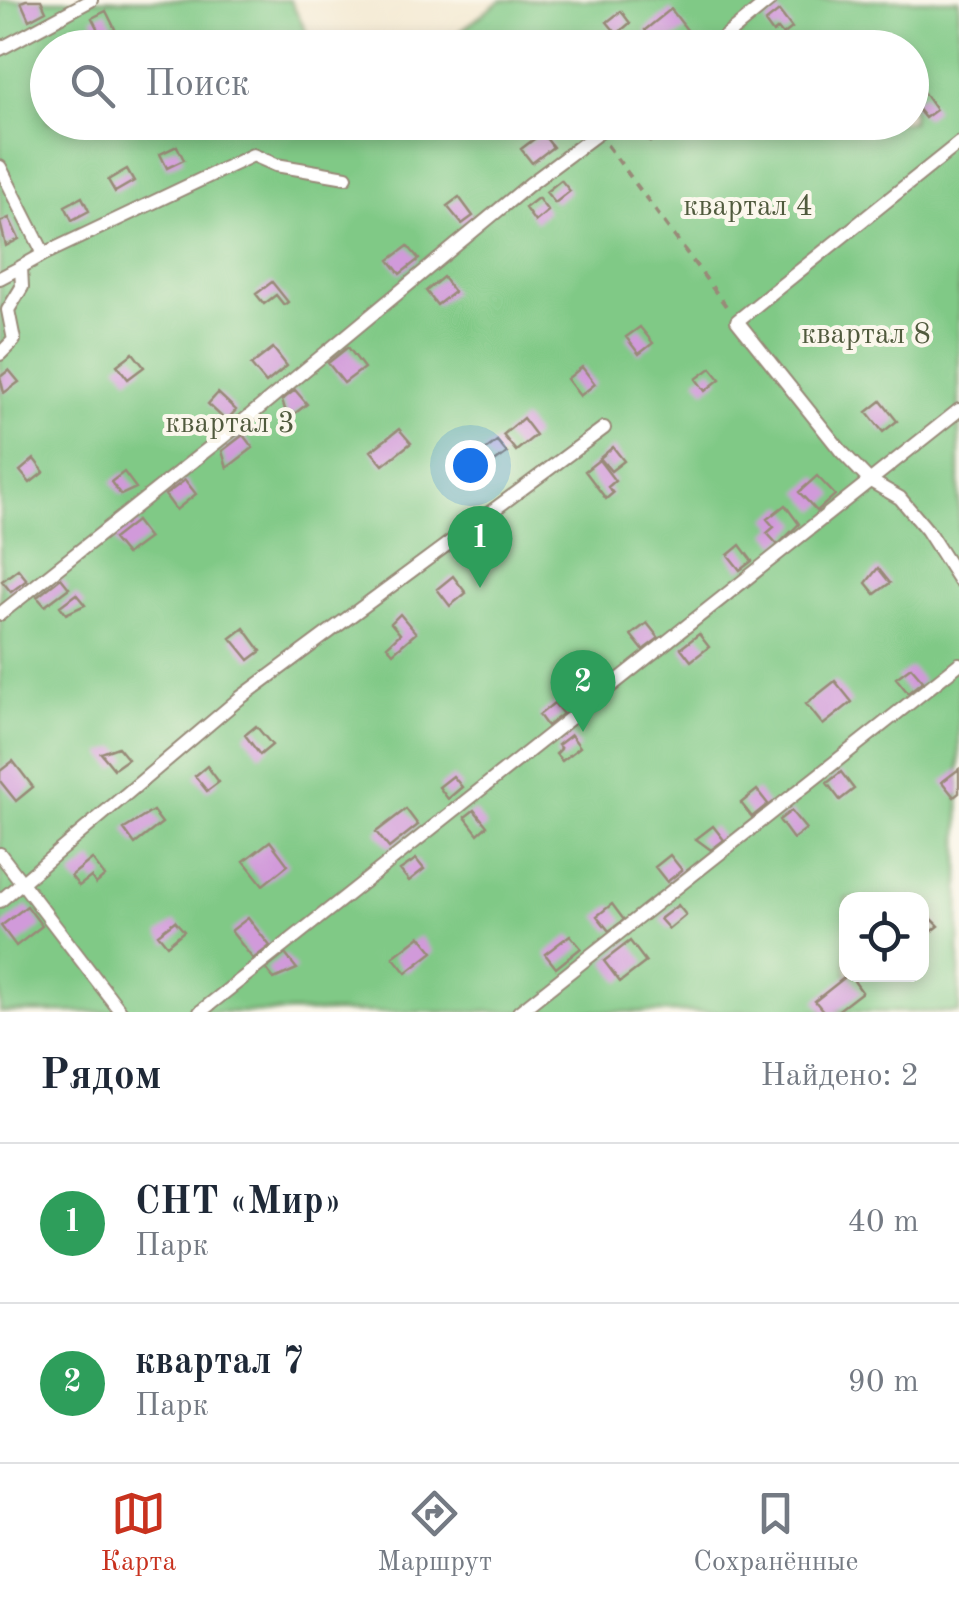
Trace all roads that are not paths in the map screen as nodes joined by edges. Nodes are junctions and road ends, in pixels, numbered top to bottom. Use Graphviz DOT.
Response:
graph roads {
  1 [pos="92,0"];
  2 [pos="770,0"];
  3 [pos="36,30"];
  4 [pos="733,30"];
  5 [pos="30,33"];
  6 [pos="0,49"];
  7 [pos="590,140"];
  8 [pos="959,143"];
  9 [pos="0,168"];
  10 [pos="346,178"];
  11 [pos="44,254"];
  12 [pos="21,267"];
  13 [pos="0,278"];
  14 [pos="0,354"];
  15 [pos="959,410"];
  16 [pos="604,428"];
  17 [pos="869,480"];
  18 [pos="959,580"];
  19 [pos="0,614"];
  20 [pos="959,664"];
  21 [pos="0,854"];
  22 [pos="22,882"];
  23 [pos="0,901"];
  24 [pos="121,1012"];
  25 [pos="200,1012"];
  26 [pos="519,1012"];
  1 -- 3 [label="lane"];
  2 -- 4 [label="lane"];
  5 -- 6 [label="lane"];
  7 -- 19 [label="lane"];
  8 -- 17 [label="lane"];
  9 -- 11 [label="lane"];
  10 -- 11 [label="lane"];
  11 -- 12 [label="lane"];
  12 -- 13 [label="lane"];
  12 -- 14 [label="lane"];
  15 -- 17 [label="lane"];
  16 -- 22 [label="lane"];
  17 -- 18 [label="lane"];
  17 -- 25 [label="lane"];
  20 -- 26 [label="lane"];
  21 -- 22 [label="lane"];
  22 -- 23 [label="lane"];
  22 -- 24 [label="lane"];
}
